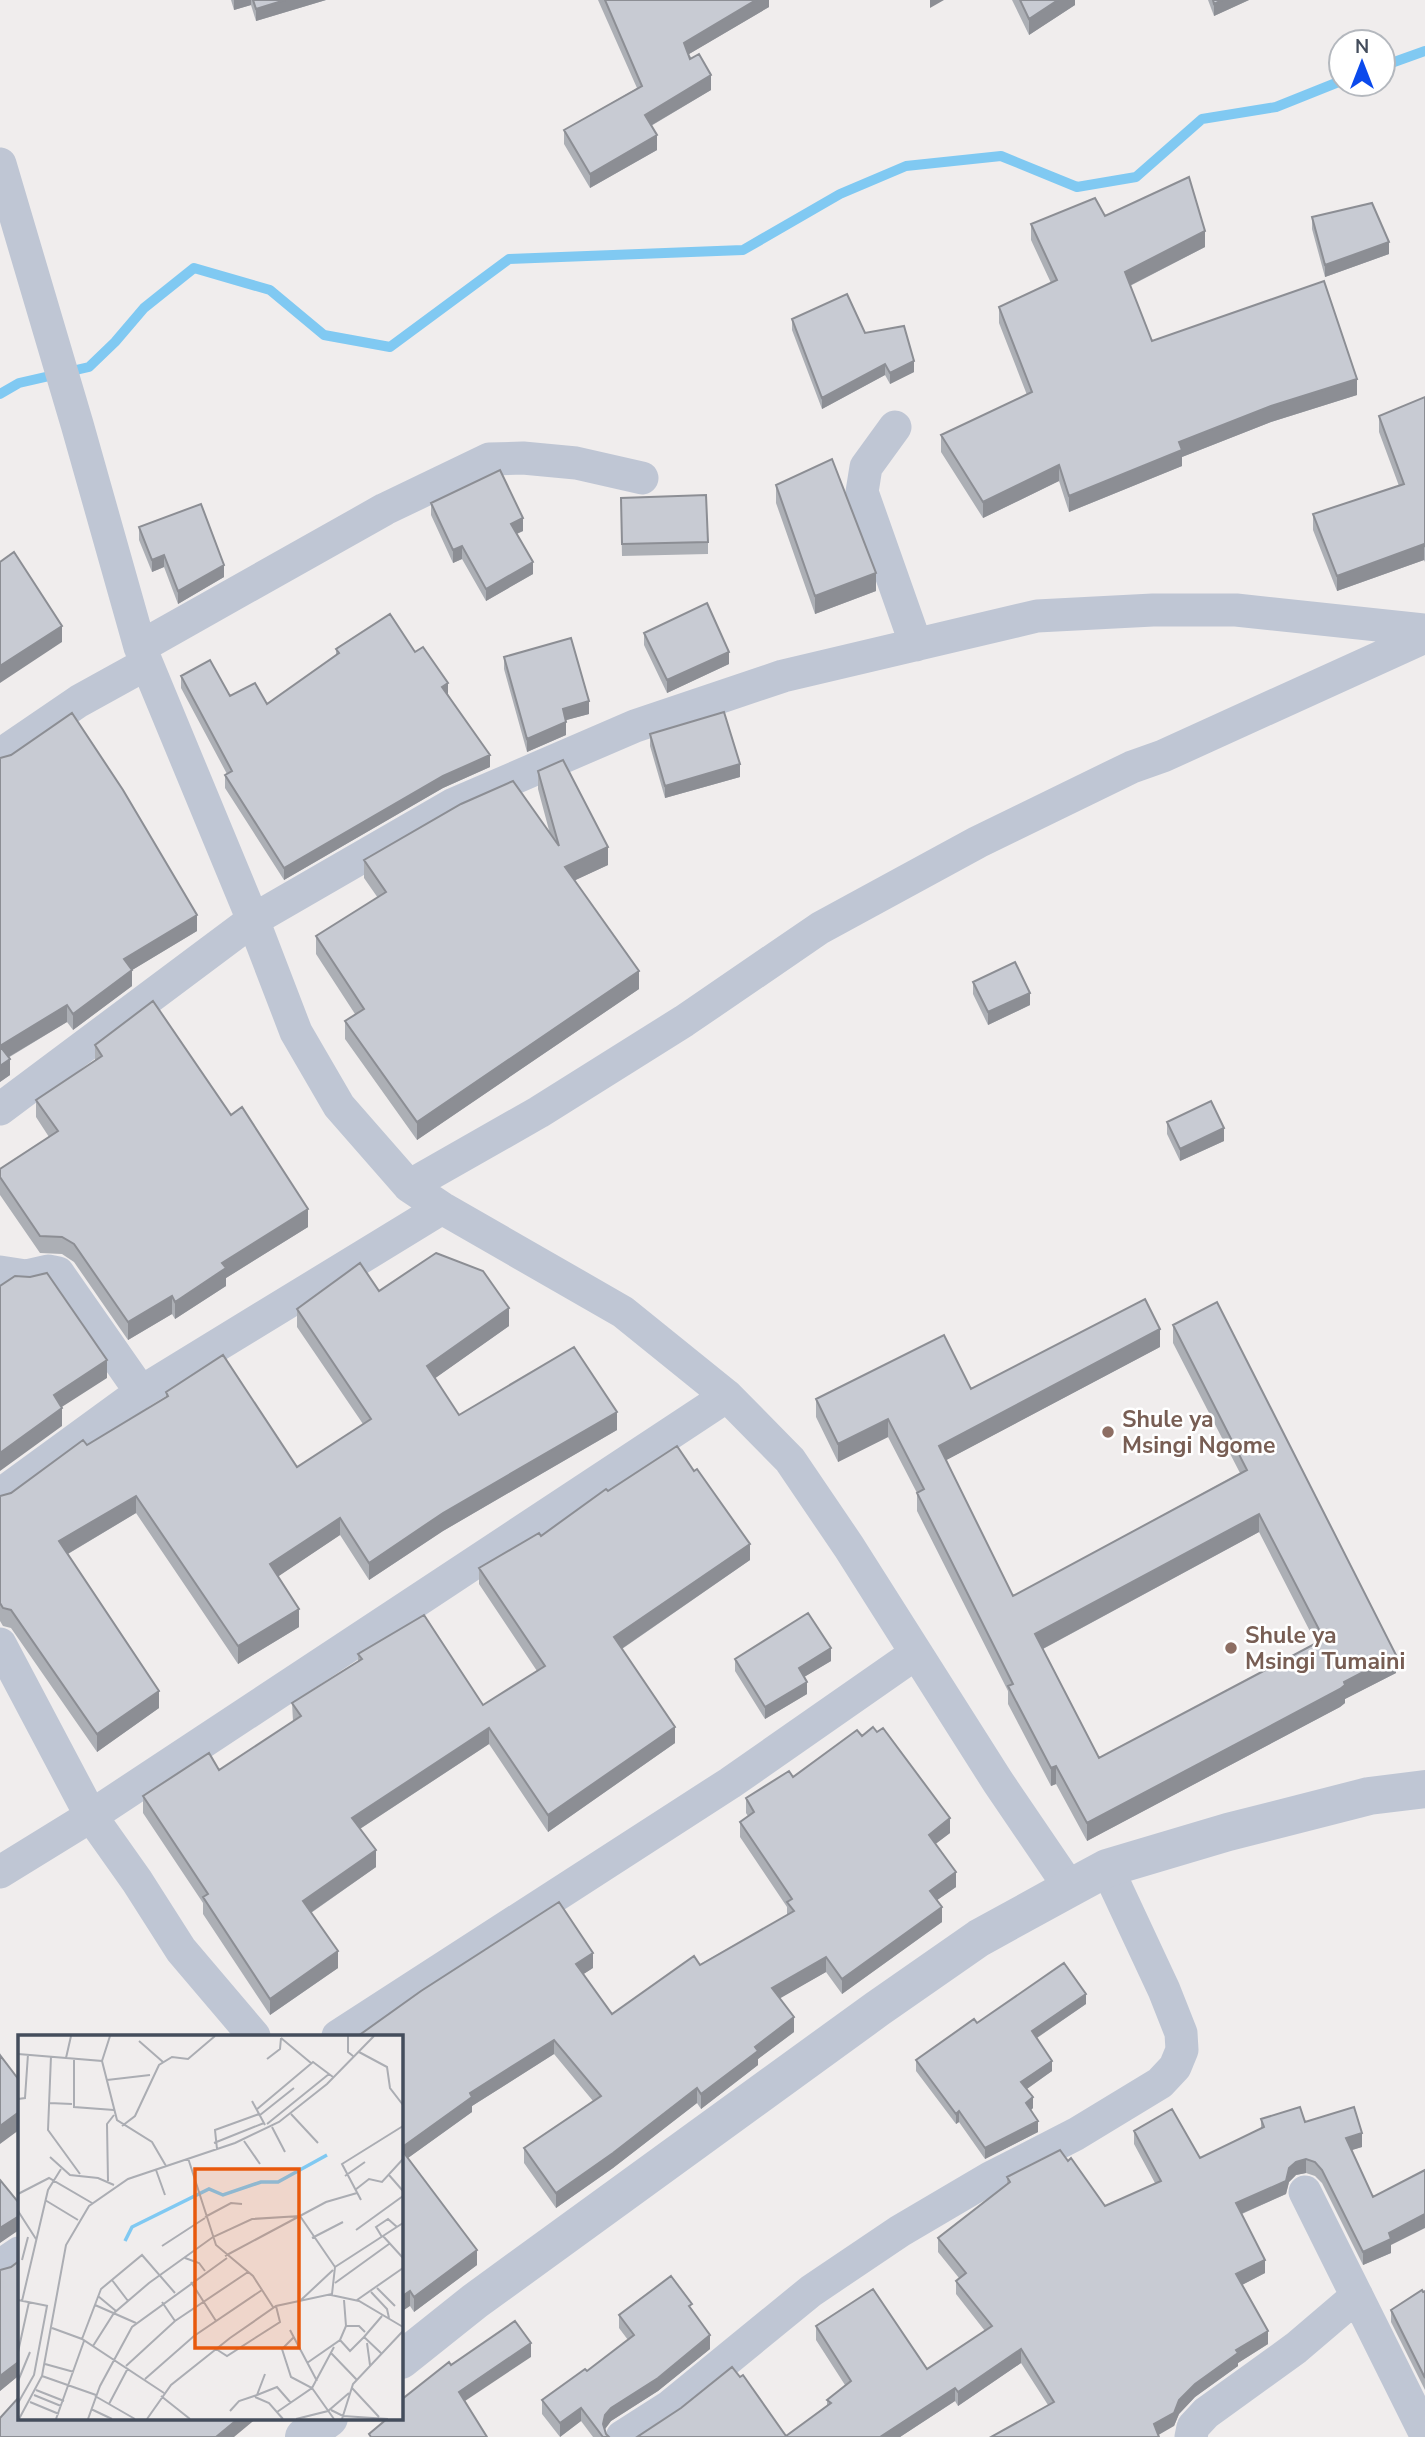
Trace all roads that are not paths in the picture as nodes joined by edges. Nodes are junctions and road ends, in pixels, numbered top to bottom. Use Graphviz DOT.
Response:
graph roads {
  1 [pos="0,164"];
  2 [pos="895,427"];
  3 [pos="642,478"];
  4 [pos="1425,630"];
  5 [pos="1425,637"];
  6 [pos="916,645"];
  7 [pos="143,655"];
  8 [pos="0,755"];
  9 [pos="254,920"];
  10 [pos="0,1109"];
  11 [pos="409,1186"];
  12 [pos="442,1208"];
  13 [pos="0,1272"];
  14 [pos="141,1392"];
  15 [pos="727,1396"];
  16 [pos="0,1495"];
  17 [pos="0,1644"];
  18 [pos="915,1654"];
  19 [pos="1425,1789"];
  20 [pos="91,1816"];
  21 [pos="1107,1868"];
  22 [pos="0,1872"];
  23 [pos="1070,1888"];
  24 [pos="253,2035"];
  25 [pos="340,2035"];
  26 [pos="1305,2192"];
  27 [pos="18,2254"];
  28 [pos="0,2266"];
  29 [pos="1357,2296"];
  30 [pos="402,2359"];
  31 [pos="325,2420"];
  32 [pos="1425,2433"];
  33 [pos="304,2437"];
  34 [pos="622,2437"];
  35 [pos="1191,2437"];
  1 -- 7 [label="street"];
  2 -- 6 [label="street"];
  3 -- 7 [label="street"];
  4 -- 6 [label="street"];
  5 -- 11 [label="street"];
  6 -- 9 [label="street"];
  7 -- 8 [label="street"];
  7 -- 9 [label="street"];
  9 -- 10 [label="street"];
  9 -- 11 [label="street"];
  11 -- 12 [label="street"];
  12 -- 14 [label="street"];
  12 -- 15 [label="street"];
  13 -- 14 [label="street"];
  14 -- 16 [label="street"];
  15 -- 18 [label="street"];
  15 -- 20 [label="street"];
  17 -- 20 [label="street"];
  18 -- 23 [label="street"];
  18 -- 25 [label="street"];
  19 -- 21 [label="street"];
  20 -- 22 [label="street"];
  20 -- 24 [label="street"];
  21 -- 23 [label="street"];
  21 -- 34 [label="street"];
  23 -- 30 [label="street"];
  26 -- 29 [label="street"];
  27 -- 28 [label="street"];
  29 -- 32 [label="street"];
  29 -- 35 [label="street"];
  31 -- 33 [label="street"];
}
